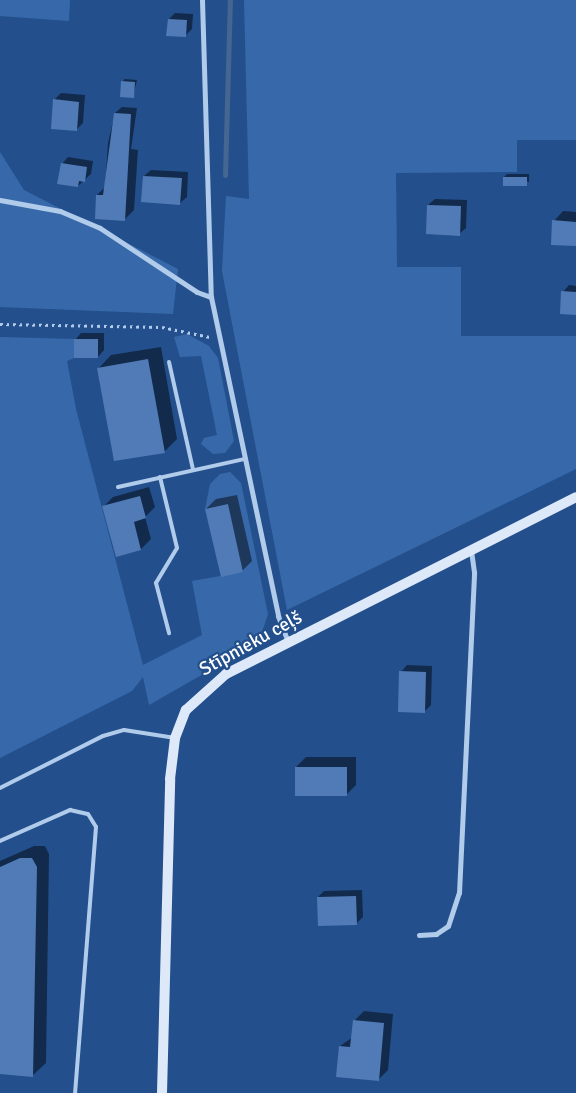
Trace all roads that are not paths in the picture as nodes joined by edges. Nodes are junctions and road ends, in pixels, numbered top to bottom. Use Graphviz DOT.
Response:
graph roads {
  1 [pos="202,0"];
  2 [pos="0,200"];
  3 [pos="212,297"];
  4 [pos="170,362"];
  5 [pos="244,459"];
  6 [pos="193,469"];
  7 [pos="160,477"];
  8 [pos="118,487"];
  9 [pos="576,497"];
  10 [pos="470,549"];
  11 [pos="170,633"];
  12 [pos="288,642"];
  13 [pos="175,738"];
  14 [pos="0,788"];
  15 [pos="0,840"];
  16 [pos="419,935"];
  17 [pos="75,1093"];
  18 [pos="162,1093"];
  1 -- 3 [label="street"];
  2 -- 3 [label="street"];
  3 -- 5 [label="street"];
  4 -- 6 [label="lane"];
  5 -- 6 [label="lane"];
  5 -- 12 [label="street"];
  6 -- 7 [label="lane"];
  7 -- 8 [label="lane"];
  7 -- 11 [label="lane"];
  9 -- 10 [label="main road, Stīpnieku ceļš"];
  10 -- 12 [label="main road, Stīpnieku ceļš"];
  10 -- 16 [label="street"];
  12 -- 13 [label="main road, Stīpnieku ceļš"];
  13 -- 14 [label="lane"];
  13 -- 18 [label="main road, Stīpnieku ceļš"];
  15 -- 17 [label="lane"];
}
